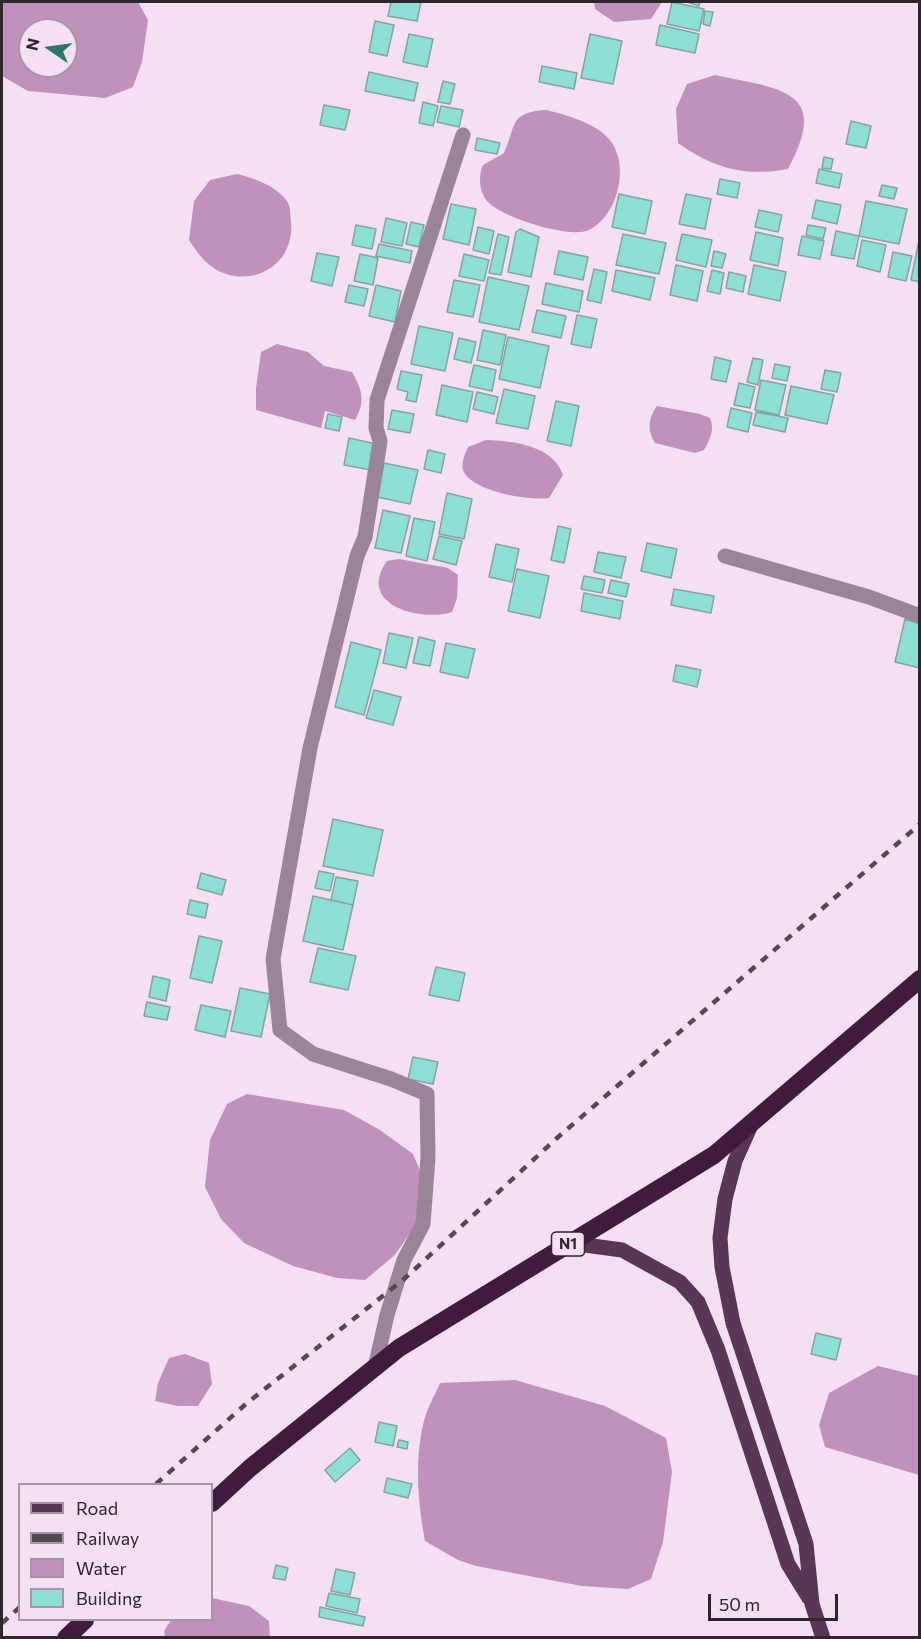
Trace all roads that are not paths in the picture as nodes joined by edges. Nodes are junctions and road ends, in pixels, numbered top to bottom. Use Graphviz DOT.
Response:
graph roads {
  1 [pos="463,135"];
  2 [pos="725,556"];
  3 [pos="920,616"];
  4 [pos="920,979"];
  5 [pos="752,1123"];
  6 [pos="570,1243"];
  7 [pos="375,1368"];
  8 [pos="213,1502"];
  9 [pos="812,1604"];
  10 [pos="84,1621"];
  11 [pos="66,1638"];
  12 [pos="823,1638"];
  1 -- 7 [label="street"];
  2 -- 3 [label="street"];
  4 -- 5 [label="highway, N1"];
  5 -- 6 [label="highway, N1"];
  5 -- 9 [label="main road"];
  6 -- 7 [label="highway, N1"];
  6 -- 9 [label="main road"];
  7 -- 8 [label="highway, N1"];
  9 -- 12 [label="main road"];
  10 -- 11 [label="highway"];
}
